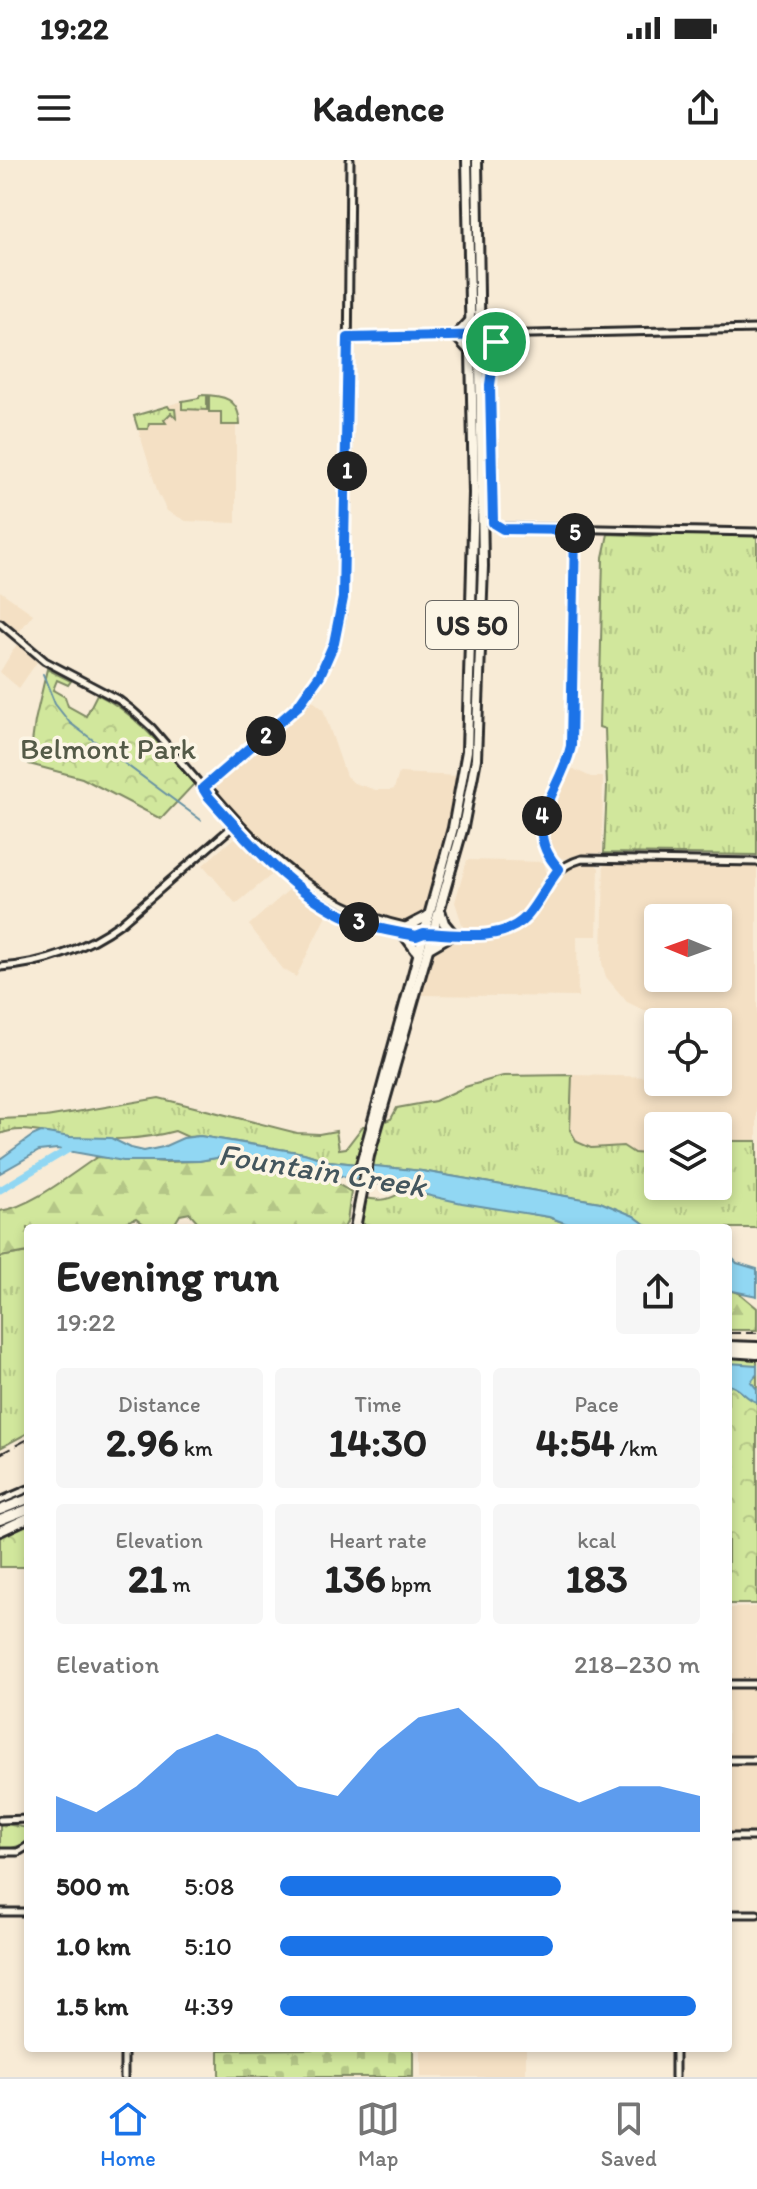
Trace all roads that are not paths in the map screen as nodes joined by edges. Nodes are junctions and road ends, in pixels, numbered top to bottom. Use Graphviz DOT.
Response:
graph roads {
  1 [pos="350,160"];
  2 [pos="467,160"];
  3 [pos="477,160"];
  4 [pos="468,263"];
  5 [pos="474,321"];
  6 [pos="757,329"];
  7 [pos="496,335"];
  8 [pos="456,336"];
  9 [pos="475,336"];
  10 [pos="348,338"];
  11 [pos="475,350"];
  12 [pos="481,411"];
  13 [pos="575,530"];
  14 [pos="757,532"];
  15 [pos="0,623"];
  16 [pos="203,788"];
  17 [pos="236,824"];
  18 [pos="757,862"];
  19 [pos="559,869"];
  20 [pos="440,909"];
  21 [pos="428,916"];
  22 [pos="405,930"];
  23 [pos="428,933"];
  24 [pos="453,934"];
  25 [pos="429,948"];
  26 [pos="418,953"];
  27 [pos="0,967"];
  28 [pos="366,1156"];
  29 [pos="353,1224"];
  30 [pos="757,1347"];
  31 [pos="732,1349"];
  32 [pos="732,1350"];
  33 [pos="757,1354"];
  34 [pos="24,1491"];
  35 [pos="0,1501"];
  36 [pos="24,1501"];
  37 [pos="0,1510"];
  38 [pos="24,1511"];
  39 [pos="0,1520"];
  40 [pos="24,1520"];
  41 [pos="0,1531"];
  42 [pos="732,1684"];
  43 [pos="757,1684"];
  44 [pos="732,1760"];
  45 [pos="757,1760"];
  46 [pos="0,1820"];
  47 [pos="24,1821"];
  48 [pos="732,1837"];
  49 [pos="757,1837"];
  50 [pos="24,1848"];
  51 [pos="0,1852"];
  52 [pos="0,1912"];
  53 [pos="24,1912"];
  54 [pos="732,1914"];
  55 [pos="757,1914"];
  56 [pos="124,2052"];
  57 [pos="675,2052"];
  58 [pos="124,2077"];
  59 [pos="675,2077"];
  1 -- 10 [label="street"];
  2 -- 4 [label="highway, US 50"];
  3 -- 5 [label="highway, US 50"];
  4 -- 5 [label="highway, US 50"];
  4 -- 9 [label="highway"];
  5 -- 7 [label="highway"];
  5 -- 8 [label="highway"];
  5 -- 9 [label="highway, US 50"];
  6 -- 7 [label="street"];
  7 -- 9 [label="street"];
  7 -- 11 [label="highway"];
  7 -- 13 [label="street"];
  8 -- 9 [label="street"];
  8 -- 10 [label="street"];
  8 -- 11 [label="highway"];
  9 -- 11 [label="highway, US 50"];
  9 -- 12 [label="highway"];
  10 -- 16 [label="street"];
  11 -- 12 [label="highway, US 50"];
  11 -- 21 [label="highway, US 50"];
  12 -- 20 [label="highway, US 50"];
  13 -- 14 [label="street"];
  13 -- 19 [label="street"];
  15 -- 16 [label="street"];
  16 -- 17 [label="street"];
  17 -- 22 [label="street"];
  17 -- 27 [label="street"];
  18 -- 19 [label="street"];
  19 -- 24 [label="street"];
  20 -- 23 [label="highway, US 50"];
  20 -- 24 [label="highway"];
  21 -- 22 [label="highway"];
  21 -- 23 [label="highway, US 50"];
  22 -- 23 [label="street"];
  22 -- 26 [label="highway"];
  23 -- 24 [label="street"];
  23 -- 25 [label="highway, US 50"];
  23 -- 26 [label="highway, US 50"];
  24 -- 25 [label="highway"];
  25 -- 28 [label="highway, US 50"];
  26 -- 28 [label="highway, US 50"];
  28 -- 29 [label="highway, US 50"];
  30 -- 31 [label="highway"];
  32 -- 33 [label="highway"];
  34 -- 35 [label="street"];
  36 -- 37 [label="highway"];
  38 -- 39 [label="highway"];
  40 -- 41 [label="highway"];
  42 -- 43 [label="street"];
  44 -- 45 [label="street"];
  46 -- 47 [label="street"];
  48 -- 49 [label="street"];
  50 -- 51 [label="street"];
  52 -- 53 [label="street"];
  54 -- 55 [label="street"];
  56 -- 58 [label="street"];
  57 -- 59 [label="street"];
}
